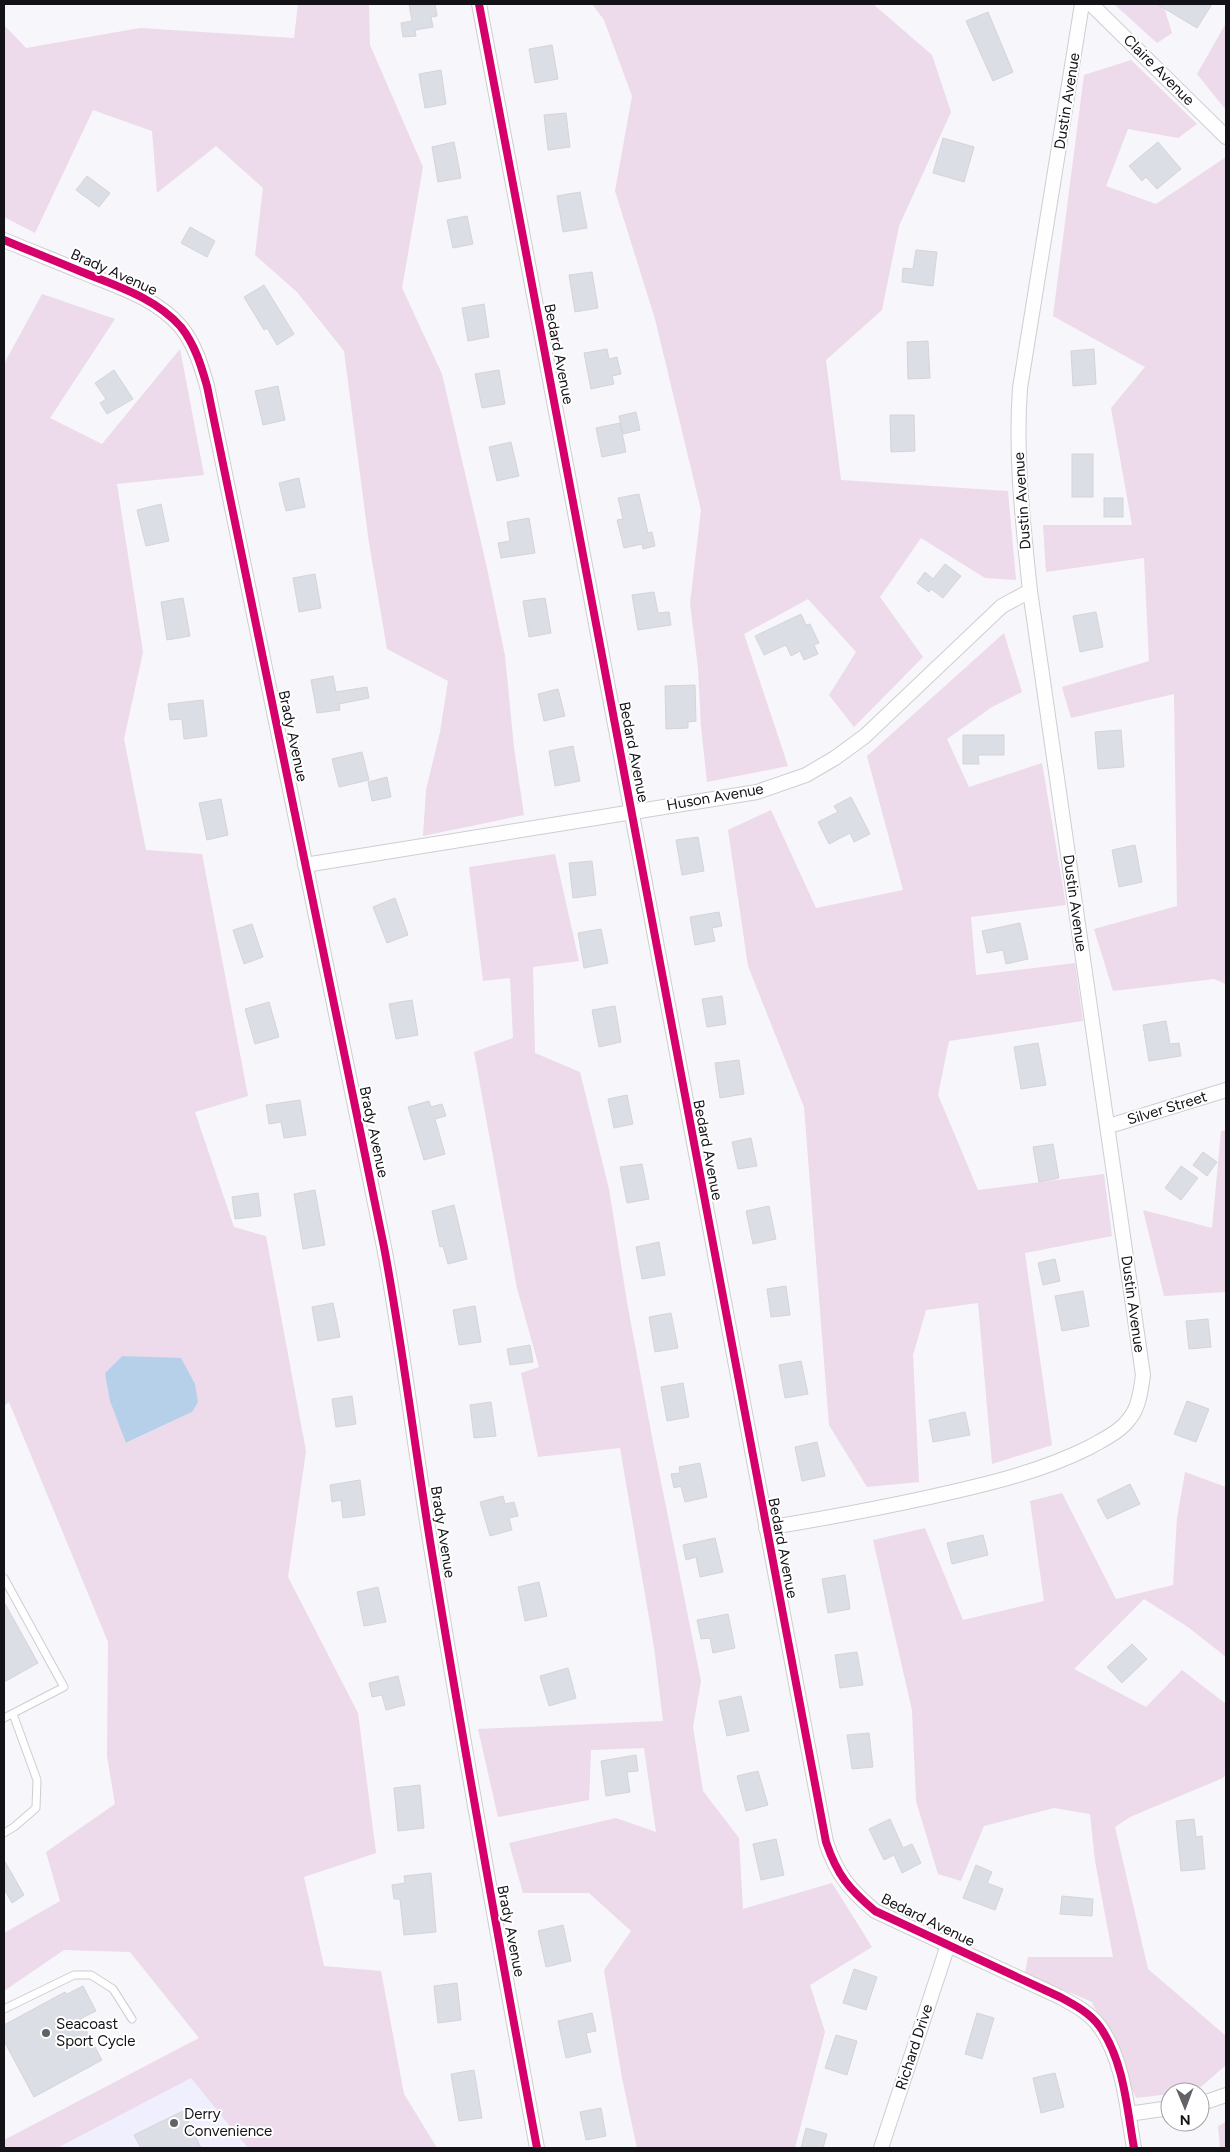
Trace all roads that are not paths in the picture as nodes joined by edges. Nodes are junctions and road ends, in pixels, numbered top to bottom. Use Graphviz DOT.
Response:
graph roads {
  1 [pos="479,4"];
  2 [pos="1082,4"];
  3 [pos="1091,4"];
  4 [pos="1226,137"];
  5 [pos="4,240"];
  6 [pos="1030,591"];
  7 [pos="631,811"];
  8 [pos="305,865"];
  9 [pos="1226,1090"];
  10 [pos="1108,1126"];
  11 [pos="766,1528"];
  12 [pos="4,1578"];
  13 [pos="12,1714"];
  14 [pos="4,1718"];
  15 [pos="4,1833"];
  16 [pos="948,1945"];
  17 [pos="4,2009"];
  18 [pos="132,2020"];
  19 [pos="1226,2095"];
  20 [pos="1210,2101"];
  21 [pos="1160,2109"];
  22 [pos="1128,2114"];
  23 [pos="538,2148"];
  24 [pos="880,2148"];
  25 [pos="1134,2148"];
  1 -- 7 [label="street, Bedard Avenue"];
  2 -- 6 [label="street, Dustin Avenue"];
  3 -- 4 [label="street, Claire Avenue"];
  5 -- 8 [label="street, Brady Avenue"];
  6 -- 7 [label="street, Huson Avenue"];
  6 -- 10 [label="street, Dustin Avenue"];
  7 -- 8 [label="street, Huson Avenue"];
  7 -- 11 [label="street, Bedard Avenue"];
  8 -- 23 [label="street, Brady Avenue"];
  9 -- 10 [label="street, Silver Street"];
  10 -- 11 [label="street, Dustin Avenue"];
  11 -- 16 [label="street, Bedard Avenue"];
  12 -- 13 [label="lane"];
  13 -- 14 [label="lane"];
  13 -- 15 [label="lane"];
  16 -- 22 [label="street, Bedard Avenue"];
  16 -- 24 [label="street, Richard Drive"];
  17 -- 18 [label="lane"];
  19 -- 20 [label="street"];
  21 -- 22 [label="street"];
  22 -- 25 [label="street, Bedard Avenue"];
}
